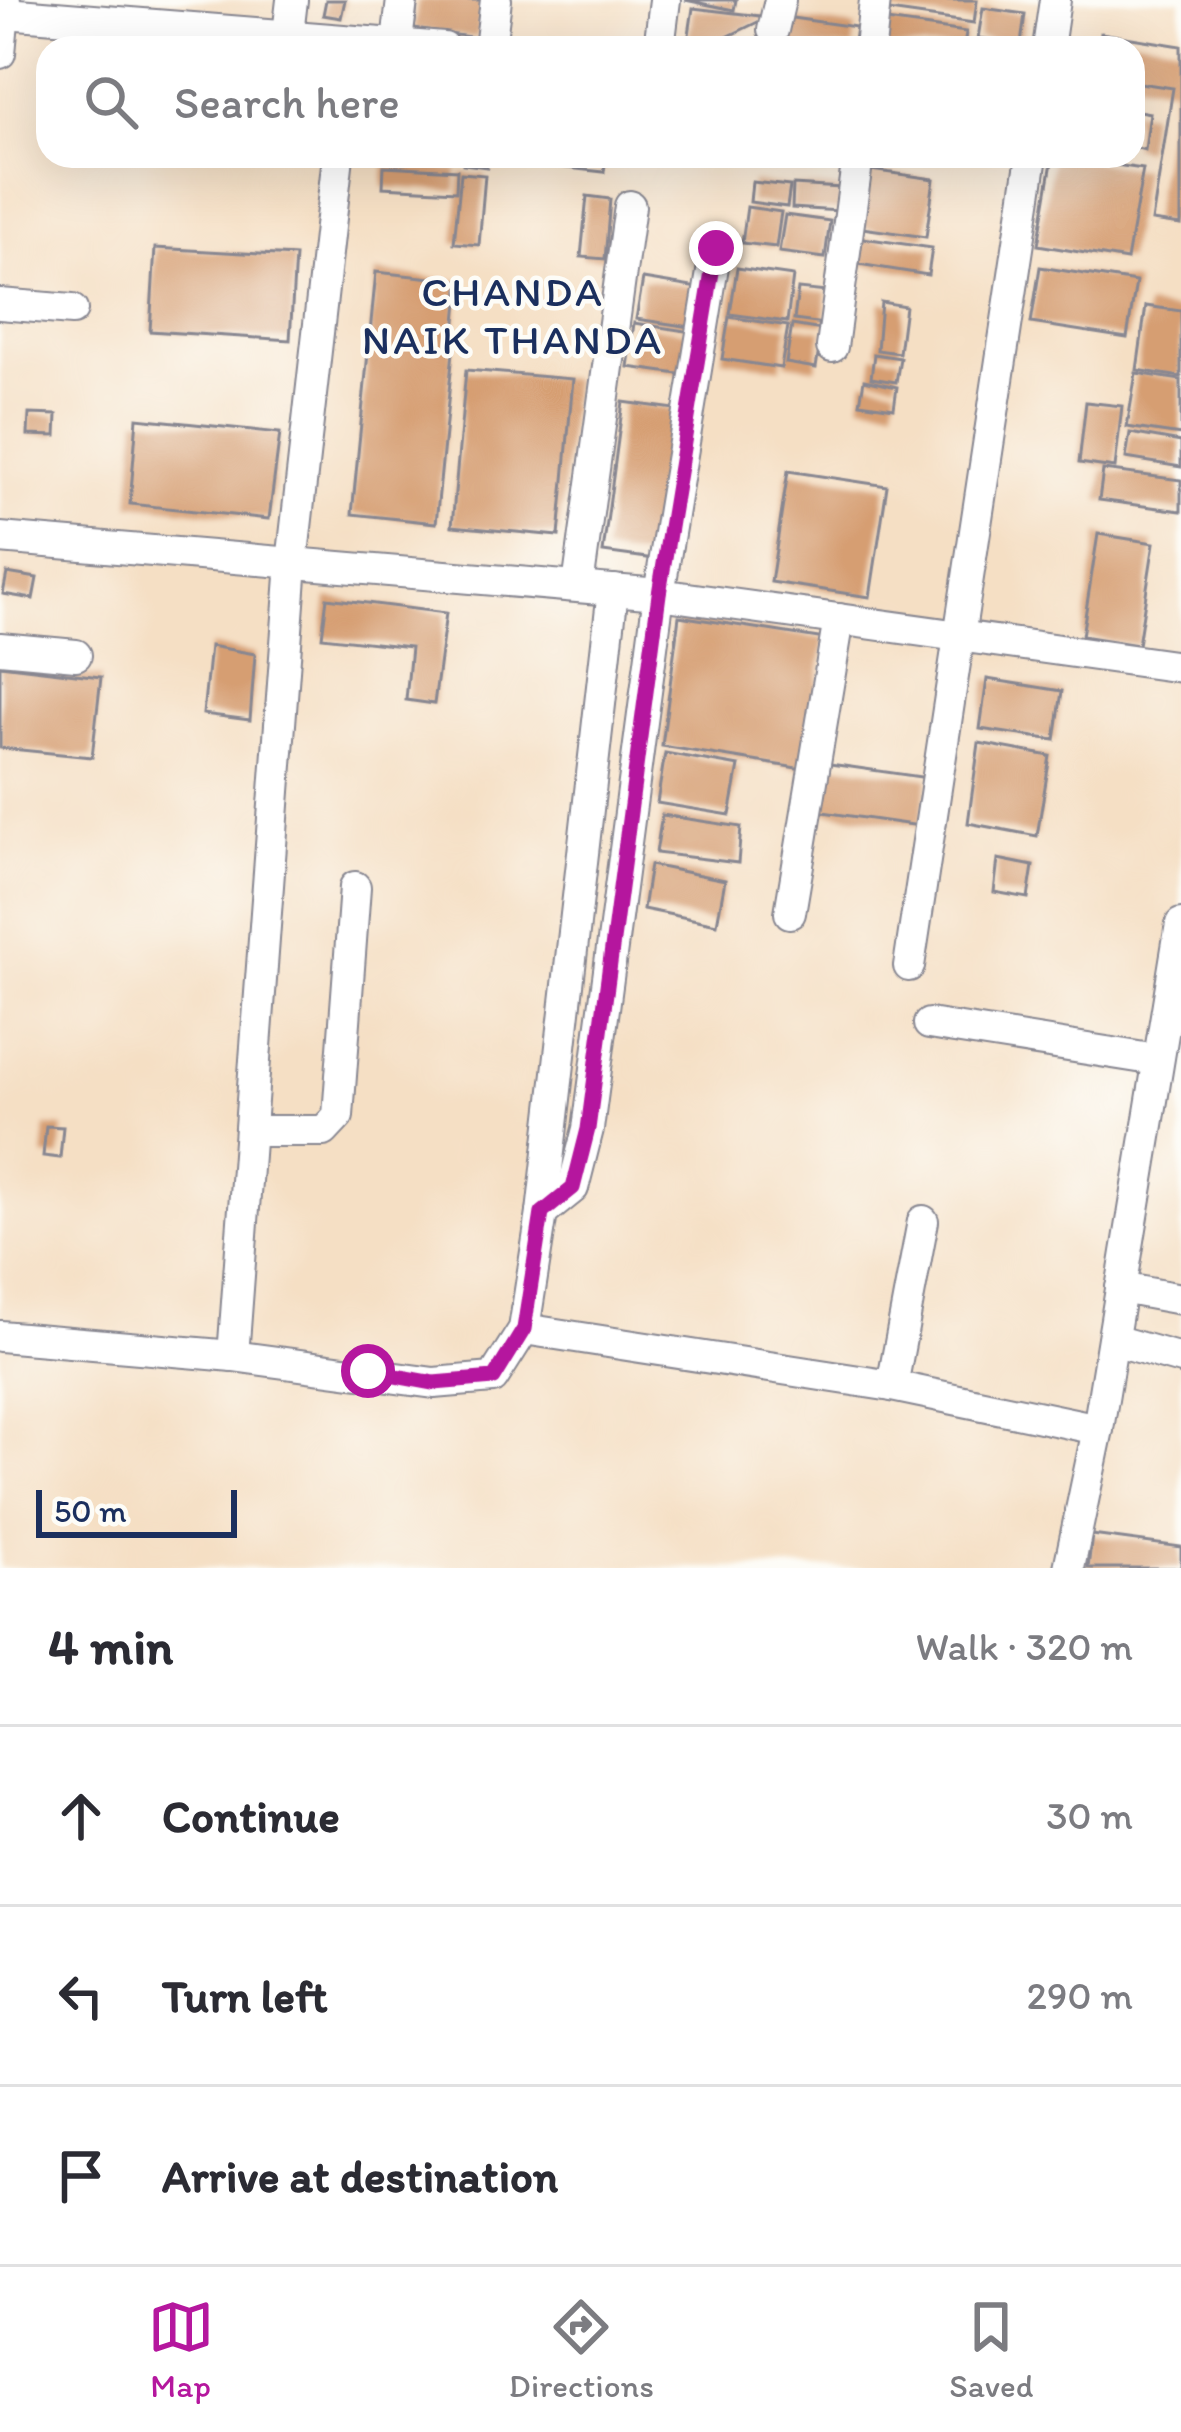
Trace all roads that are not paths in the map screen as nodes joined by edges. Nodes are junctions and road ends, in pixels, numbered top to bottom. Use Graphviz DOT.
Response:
graph roads {
  1 [pos="292,0"];
  2 [pos="402,0"];
  3 [pos="496,0"];
  4 [pos="665,0"];
  5 [pos="875,0"];
  6 [pos="1055,0"];
  7 [pos="5,7"];
  8 [pos="287,34"];
  9 [pos="300,36"];
  10 [pos="399,36"];
  11 [pos="492,36"];
  12 [pos="660,36"];
  13 [pos="871,36"];
  14 [pos="1050,36"];
  15 [pos="0,53"];
  16 [pos="337,168"];
  17 [pos="856,168"];
  18 [pos="1030,168"];
  19 [pos="631,206"];
  20 [pos="716,248"];
  21 [pos="0,304"];
  22 [pos="72,310"];
  23 [pos="832,347"];
  24 [pos="0,538"];
  25 [pos="292,562"];
  26 [pos="578,586"];
  27 [pos="613,590"];
  28 [pos="659,594"];
  29 [pos="838,619"];
  30 [pos="961,638"];
  31 [pos="0,647"];
  32 [pos="76,655"];
  33 [pos="1181,667"];
  34 [pos="355,887"];
  35 [pos="790,913"];
  36 [pos="1181,924"];
  37 [pos="909,965"];
  38 [pos="929,1024"];
  39 [pos="1157,1060"];
  40 [pos="250,1131"];
  41 [pos="542,1213"];
  42 [pos="923,1221"];
  43 [pos="1121,1288"];
  44 [pos="1181,1299"];
  45 [pos="524,1329"];
  46 [pos="0,1336"];
  47 [pos="1113,1340"];
  48 [pos="233,1356"];
  49 [pos="1181,1359"];
  50 [pos="892,1386"];
  51 [pos="1098,1429"];
  52 [pos="1069,1568"];
  1 -- 8 [label="street"];
  2 -- 10 [label="street"];
  3 -- 11 [label="street"];
  4 -- 12 [label="street"];
  5 -- 13 [label="street"];
  6 -- 14 [label="street"];
  7 -- 8 [label="street"];
  7 -- 15 [label="street"];
  8 -- 9 [label="street"];
  16 -- 25 [label="street"];
  17 -- 23 [label="street"];
  18 -- 30 [label="street"];
  19 -- 26 [label="street"];
  20 -- 28 [label="street"];
  21 -- 22 [label="street"];
  24 -- 25 [label="street"];
  25 -- 26 [label="street"];
  25 -- 40 [label="street"];
  26 -- 27 [label="street"];
  27 -- 28 [label="street"];
  27 -- 41 [label="street"];
  28 -- 29 [label="street"];
  28 -- 41 [label="street"];
  29 -- 30 [label="street"];
  29 -- 35 [label="street"];
  30 -- 33 [label="street"];
  30 -- 37 [label="street"];
  31 -- 32 [label="street"];
  34 -- 40 [label="street"];
  36 -- 39 [label="street"];
  38 -- 39 [label="street"];
  39 -- 43 [label="street"];
  40 -- 48 [label="street"];
  41 -- 45 [label="street"];
  42 -- 50 [label="street"];
  43 -- 44 [label="street"];
  43 -- 47 [label="street"];
  45 -- 48 [label="street"];
  45 -- 50 [label="street"];
  46 -- 48 [label="street"];
  47 -- 49 [label="street"];
  47 -- 51 [label="street"];
  50 -- 51 [label="street"];
  51 -- 52 [label="street"];
}
